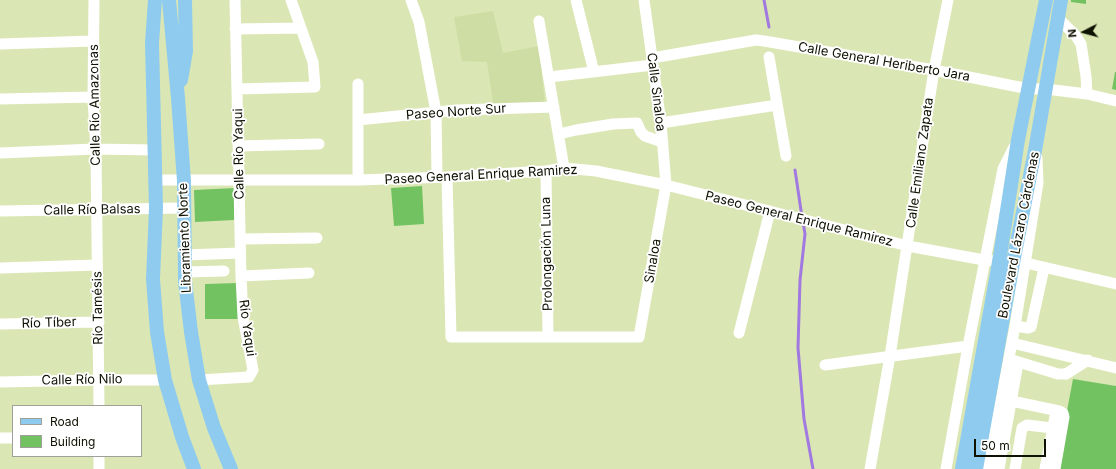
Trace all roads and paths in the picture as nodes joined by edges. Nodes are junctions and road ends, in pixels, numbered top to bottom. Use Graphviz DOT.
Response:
graph roads {
  1 [pos="94,0"];
  2 [pos="151,0"];
  3 [pos="155,0"];
  4 [pos="168,0"];
  5 [pos="185,0"];
  6 [pos="234,0"];
  7 [pos="291,0"];
  8 [pos="411,0"];
  9 [pos="576,0"];
  10 [pos="644,0"];
  11 [pos="948,0"];
  12 [pos="1046,0"];
  13 [pos="1061,0"];
  14 [pos="1058,18"];
  15 [pos="539,21"];
  16 [pos="301,28"];
  17 [pos="236,29"];
  18 [pos="93,41"];
  19 [pos="152,43"];
  20 [pos="0,44"];
  21 [pos="769,57"];
  22 [pos="652,62"];
  23 [pos="934,70"];
  24 [pos="594,72"];
  25 [pos="549,77"];
  26 [pos="358,84"];
  27 [pos="237,89"];
  28 [pos="1029,89"];
  29 [pos="1046,89"];
  30 [pos="1087,94"];
  31 [pos="93,97"];
  32 [pos="178,98"];
  33 [pos="0,99"];
  34 [pos="1116,101"];
  35 [pos="777,105"];
  36 [pos="554,107"];
  37 [pos="436,112"];
  38 [pos="358,120"];
  39 [pos="660,123"];
  40 [pos="559,134"];
  41 [pos="1018,140"];
  42 [pos="662,142"];
  43 [pos="318,144"];
  44 [pos="238,146"];
  45 [pos="95,149"];
  46 [pos="154,150"];
  47 [pos="0,153"];
  48 [pos="786,156"];
  49 [pos="564,168"];
  50 [pos="546,171"];
  51 [pos="442,177"];
  52 [pos="155,180"];
  53 [pos="184,180"];
  54 [pos="358,180"];
  55 [pos="239,181"];
  56 [pos="666,185"];
  57 [pos="156,208"];
  58 [pos="184,208"];
  59 [pos="96,210"];
  60 [pos="0,211"];
  61 [pos="770,211"];
  62 [pos="317,238"];
  63 [pos="240,239"];
  64 [pos="908,246"];
  65 [pos="240,253"];
  66 [pos="185,255"];
  67 [pos="984,260"];
  68 [pos="999,262"];
  69 [pos="1019,263"];
  70 [pos="98,265"];
  71 [pos="0,268"];
  72 [pos="1044,268"];
  73 [pos="224,271"];
  74 [pos="185,272"];
  75 [pos="309,273"];
  76 [pos="241,276"];
  77 [pos="1116,284"];
  78 [pos="99,322"];
  79 [pos="0,324"];
  80 [pos="1015,326"];
  81 [pos="739,333"];
  82 [pos="548,337"];
  83 [pos="1012,343"];
  84 [pos="968,346"];
  85 [pos="890,356"];
  86 [pos="1088,360"];
  87 [pos="1014,361"];
  88 [pos="825,365"];
  89 [pos="1116,368"];
  90 [pos="100,380"];
  91 [pos="165,380"];
  92 [pos="199,380"];
  93 [pos="0,382"];
  94 [pos="1007,400"];
  95 [pos="99,405"];
  96 [pos="1056,411"];
  97 [pos="1052,428"];
  98 [pos="0,438"];
  99 [pos="12,438"];
  100 [pos="99,457"];
  101 [pos="99,469"];
  102 [pos="194,469"];
  103 [pos="232,469"];
  104 [pos="870,469"];
  105 [pos="946,469"];
  106 [pos="962,469"];
  107 [pos="976,469"];
  108 [pos="988,469"];
  109 [pos="999,469"];
  110 [pos="1015,469"];
  111 [pos="1045,469"];
  112 [pos="1055,469"];
  1 -- 18 [label="street, Calle Río Amazonas"];
  2 -- 19 [label="main road"];
  3 -- 19 [label="main road"];
  4 -- 32 [label="main road, Libramiento Norte"];
  5 -- 32 [label="main road"];
  6 -- 17 [label="street, Calle Río Yaqui"];
  7 -- 16 [label="street"];
  8 -- 37 [label="street"];
  9 -- 24 [label="street"];
  10 -- 22 [label="street, Calle Sinaloa"];
  11 -- 23 [label="street, Calle Emiliano Zapata"];
  12 -- 28 [label="main road, Boulevard Lázaro Cárdenas"];
  13 -- 14 [label="main road, Boulevard Lázaro Cárdenas"];
  14 -- 29 [label="main road, Boulevard Lázaro Cárdenas"];
  14 -- 30 [label="street"];
  15 -- 25 [label="street"];
  16 -- 17 [label="street"];
  16 -- 27 [label="street"];
  17 -- 27 [label="street, Calle Río Yaqui"];
  18 -- 20 [label="street"];
  18 -- 31 [label="street, Calle Río Amazonas"];
  19 -- 46 [label="main road"];
  21 -- 35 [label="street"];
  22 -- 23 [label="street, Calle General Heriberto Jara"];
  22 -- 24 [label="street, Calle General Heriberto Jara"];
  22 -- 39 [label="street, Calle Sinaloa"];
  23 -- 28 [label="street, Calle General Heriberto Jara"];
  23 -- 64 [label="street, Calle Emiliano Zapata"];
  24 -- 25 [label="street, Calle General Heriberto Jara"];
  25 -- 36 [label="street"];
  26 -- 38 [label="street"];
  27 -- 44 [label="street, Calle Río Yaqui"];
  28 -- 29 [label="street, Calle General Heriberto Jara"];
  28 -- 41 [label="main road, Boulevard Lázaro Cárdenas"];
  29 -- 30 [label="street, Calle General Heriberto Jara"];
  29 -- 69 [label="main road, Boulevard Lázaro Cárdenas"];
  30 -- 34 [label="street, Calle General Heriberto Jara"];
  31 -- 33 [label="street"];
  31 -- 45 [label="street, Calle Río Amazonas"];
  32 -- 53 [label="main road, Libramiento Norte"];
  35 -- 39 [label="street"];
  35 -- 48 [label="street"];
  36 -- 37 [label="street, Paseo Norte Sur"];
  36 -- 40 [label="street"];
  37 -- 38 [label="street, Paseo Norte Sur"];
  37 -- 51 [label="street"];
  38 -- 54 [label="street"];
  39 -- 42 [label="street, Calle Sinaloa"];
  40 -- 42 [label="street"];
  40 -- 49 [label="street"];
  41 -- 67 [label="street"];
  41 -- 68 [label="main road, Boulevard Lázaro Cárdenas"];
  42 -- 56 [label="street, Calle Sinaloa"];
  43 -- 44 [label="street"];
  44 -- 55 [label="street, Calle Río Yaqui"];
  45 -- 46 [label="street"];
  45 -- 47 [label="street"];
  45 -- 59 [label="street, Calle Río Amazonas"];
  46 -- 52 [label="main road"];
  49 -- 50 [label="street, Paseo General Enrique Ramirez"];
  49 -- 56 [label="street, Paseo General Enrique Ramirez"];
  50 -- 51 [label="street, Paseo General Enrique Ramirez"];
  50 -- 82 [label="street, Prolongación Luna"];
  51 -- 54 [label="street, Paseo General Enrique Ramirez"];
  51 -- 82 [label="street"];
  52 -- 53 [label="street, Paseo General Enrique Ramirez"];
  52 -- 57 [label="main road"];
  53 -- 55 [label="street, Paseo General Enrique Ramirez"];
  53 -- 58 [label="main road, Libramiento Norte"];
  54 -- 55 [label="street, Paseo General Enrique Ramirez"];
  55 -- 63 [label="street, Calle Río Yaqui"];
  56 -- 61 [label="street, Paseo General Enrique Ramirez"];
  56 -- 82 [label="street, Sinaloa"];
  57 -- 58 [label="street, Calle Río Balsas"];
  57 -- 59 [label="street, Calle Río Balsas"];
  57 -- 91 [label="main road"];
  58 -- 66 [label="main road, Libramiento Norte"];
  59 -- 60 [label="street, Calle Río Balsas"];
  59 -- 70 [label="street, Río Tamésis"];
  61 -- 64 [label="street, Paseo General Enrique Ramirez"];
  61 -- 81 [label="street"];
  62 -- 63 [label="street"];
  63 -- 65 [label="street, Calle Río Yaqui"];
  64 -- 67 [label="street, Paseo General Enrique Ramirez"];
  64 -- 85 [label="street, Calle Emiliano Zapata"];
  65 -- 66 [label="street"];
  65 -- 76 [label="street, Río Yaqui"];
  66 -- 74 [label="main road, Libramiento Norte"];
  67 -- 68 [label="street, Paseo General Enrique Ramirez"];
  67 -- 84 [label="street"];
  68 -- 69 [label="street, Paseo General Enrique Ramirez"];
  68 -- 106 [label="main road, Boulevard Lázaro Cárdenas"];
  69 -- 72 [label="street, Paseo General Enrique Ramirez"];
  69 -- 80 [label="street"];
  69 -- 107 [label="main road, Boulevard Lázaro Cárdenas"];
  70 -- 71 [label="street"];
  70 -- 78 [label="street, Río Tamésis"];
  72 -- 77 [label="street, Paseo General Enrique Ramirez"];
  72 -- 80 [label="street"];
  73 -- 74 [label="street"];
  74 -- 92 [label="main road, Libramiento Norte"];
  75 -- 76 [label="street"];
  76 -- 92 [label="street, Río Yaqui"];
  78 -- 79 [label="street, Río Tíber"];
  78 -- 90 [label="street, Río Tamésis"];
  80 -- 83 [label="street"];
  83 -- 86 [label="street"];
  83 -- 87 [label="street"];
  84 -- 85 [label="street"];
  84 -- 105 [label="street"];
  85 -- 88 [label="street"];
  85 -- 104 [label="street, Calle Emiliano Zapata"];
  86 -- 87 [label="street"];
  86 -- 89 [label="street"];
  87 -- 94 [label="street"];
  90 -- 91 [label="street, Calle Río Nilo"];
  90 -- 93 [label="street, Calle Río Nilo"];
  90 -- 95 [label="street, Río Tamésis"];
  91 -- 102 [label="main road"];
  92 -- 103 [label="main road, Libramiento Norte"];
  94 -- 96 [label="street"];
  94 -- 108 [label="street"];
  94 -- 109 [label="street"];
  96 -- 97 [label="street"];
  96 -- 112 [label="street"];
  97 -- 110 [label="street"];
  97 -- 111 [label="street"];
  98 -- 99 [label="street"];
  100 -- 101 [label="street"];
}
